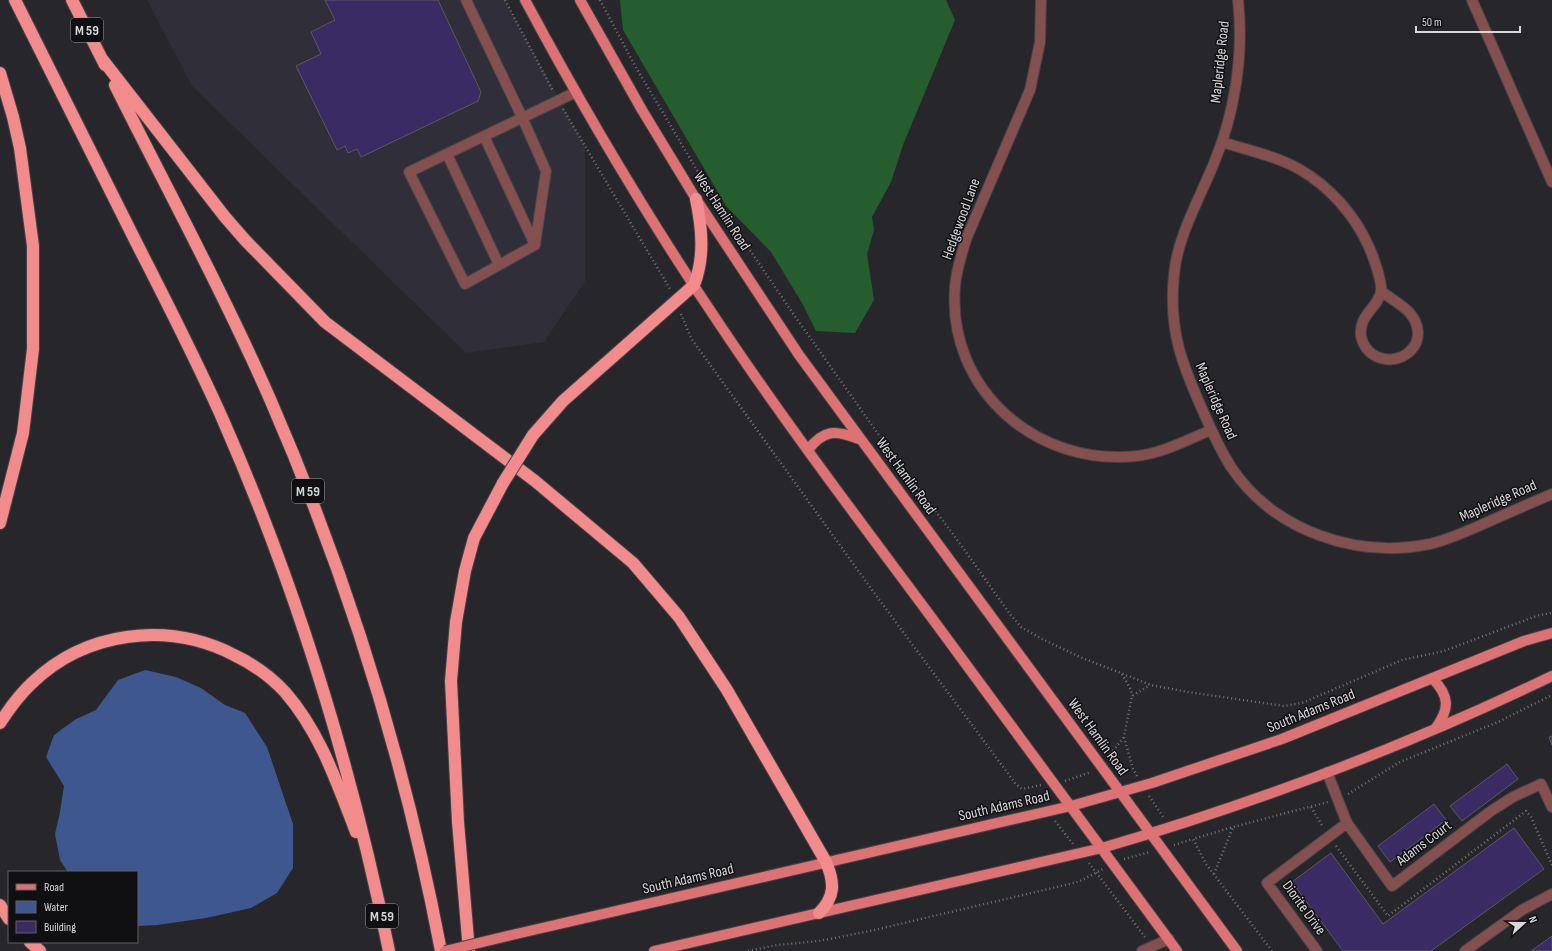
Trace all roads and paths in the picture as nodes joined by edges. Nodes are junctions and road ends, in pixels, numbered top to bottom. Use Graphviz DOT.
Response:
graph roads {
  1 [pos="14,0"];
  2 [pos="72,0"];
  3 [pos="466,0"];
  4 [pos="505,0"];
  5 [pos="525,0"];
  6 [pos="580,0"];
  7 [pos="600,0"];
  8 [pos="1041,0"];
  9 [pos="1238,0"];
  10 [pos="1472,0"];
  11 [pos="102,59"];
  12 [pos="0,73"];
  13 [pos="576,92"];
  14 [pos="558,100"];
  15 [pos="522,117"];
  16 [pos="484,136"];
  17 [pos="1222,142"];
  18 [pos="447,154"];
  19 [pos="1552,182"];
  20 [pos="696,199"];
  21 [pos="535,246"];
  22 [pos="499,265"];
  23 [pos="694,285"];
  24 [pos="1381,291"];
  25 [pos="676,302"];
  26 [pos="1211,430"];
  27 [pos="859,439"];
  28 [pos="808,450"];
  29 [pos="1552,494"];
  30 [pos="0,523"];
  31 [pos="1552,612"];
  32 [pos="1552,633"];
  33 [pos="1122,674"];
  34 [pos="1552,676"];
  35 [pos="1432,678"];
  36 [pos="1150,685"];
  37 [pos="1132,696"];
  38 [pos="0,723"];
  39 [pos="1435,729"];
  40 [pos="1124,737"];
  41 [pos="1108,758"];
  42 [pos="1132,769"];
  43 [pos="1093,771"];
  44 [pos="1327,772"];
  45 [pos="1064,781"];
  46 [pos="1022,789"];
  47 [pos="1120,792"];
  48 [pos="1147,793"];
  49 [pos="1071,806"];
  50 [pos="1552,807"];
  51 [pos="1053,819"];
  52 [pos="1165,819"];
  53 [pos="1347,823"];
  54 [pos="1233,827"];
  55 [pos="1150,834"];
  56 [pos="1074,845"];
  57 [pos="1102,848"];
  58 [pos="1152,852"];
  59 [pos="1121,860"];
  60 [pos="826,862"];
  61 [pos="1214,875"];
  62 [pos="374,880"];
  63 [pos="1552,894"];
  64 [pos="0,905"];
  65 [pos="819,914"];
  66 [pos="8,917"];
  67 [pos="1169,939"];
  68 [pos="31,943"];
  69 [pos="1152,947"];
  70 [pos="40,951"];
  71 [pos="389,951"];
  72 [pos="440,951"];
  73 [pos="445,951"];
  74 [pos="469,951"];
  75 [pos="654,951"];
  76 [pos="748,951"];
  77 [pos="1142,951"];
  78 [pos="1178,951"];
  79 [pos="1237,951"];
  80 [pos="1317,951"];
  81 [pos="1465,951"];
  1 -- 62 [label="highway, M 59"];
  2 -- 11 [label="highway, M 59"];
  3 -- 15 [label="street"];
  4 -- 14 [label="path"];
  5 -- 13 [label="main road"];
  6 -- 20 [label="main road, West Hamlin Road"];
  7 -- 33 [label="path"];
  8 -- 26 [label="street, Hedgewood Lane"];
  9 -- 17 [label="street, Mapleridge Road"];
  10 -- 19 [label="street"];
  11 -- 60 [label="highway"];
  11 -- 72 [label="highway, M 59"];
  12 -- 30 [label="highway"];
  13 -- 14 [label="street"];
  13 -- 23 [label="main road"];
  14 -- 15 [label="street"];
  14 -- 25 [label="path"];
  15 -- 16 [label="street"];
  15 -- 21 [label="street"];
  16 -- 18 [label="street"];
  16 -- 21 [label="street"];
  17 -- 24 [label="street"];
  17 -- 26 [label="street, Mapleridge Road"];
  18 -- 22 [label="street"];
  18 -- 22 [label="street"];
  20 -- 23 [label="highway"];
  20 -- 27 [label="main road, West Hamlin Road"];
  21 -- 22 [label="street"];
  23 -- 25 [label="highway"];
  23 -- 28 [label="main road"];
  24 -- 24 [label="street"];
  25 -- 46 [label="path"];
  25 -- 74 [label="highway, bridge"];
  26 -- 29 [label="street, Mapleridge Road"];
  27 -- 28 [label="main road"];
  27 -- 47 [label="main road, West Hamlin Road"];
  28 -- 49 [label="main road"];
  31 -- 36 [label="path"];
  32 -- 35 [label="main road, South Adams Road"];
  33 -- 36 [label="path"];
  33 -- 37 [label="path"];
  34 -- 39 [label="main road"];
  35 -- 39 [label="main road"];
  35 -- 47 [label="main road, South Adams Road"];
  36 -- 37 [label="path"];
  37 -- 40 [label="path"];
  38 -- 62 [label="highway"];
  39 -- 44 [label="main road"];
  40 -- 41 [label="path"];
  40 -- 42 [label="path"];
  43 -- 45 [label="path"];
  44 -- 53 [label="street, Adams Court"];
  44 -- 55 [label="main road"];
  47 -- 49 [label="main road, South Adams Road"];
  47 -- 55 [label="main road, West Hamlin Road"];
  48 -- 52 [label="path"];
  49 -- 57 [label="main road"];
  49 -- 60 [label="main road, South Adams Road"];
  50 -- 53 [label="street, Adams Court"];
  51 -- 56 [label="path"];
  53 -- 80 [label="street, Diorite Drive"];
  54 -- 61 [label="path"];
  55 -- 57 [label="main road"];
  55 -- 79 [label="main road, West Hamlin Road"];
  57 -- 65 [label="main road"];
  57 -- 67 [label="main road"];
  58 -- 59 [label="path"];
  60 -- 65 [label="highway"];
  60 -- 73 [label="main road, South Adams Road, bridge"];
  62 -- 71 [label="highway, M 59"];
  63 -- 81 [label="street"];
  64 -- 66 [label="highway"];
  65 -- 75 [label="main road"];
  67 -- 69 [label="street"];
  67 -- 78 [label="main road"];
  68 -- 70 [label="highway"];
  69 -- 76 [label="path"];
  69 -- 77 [label="street"];
}
